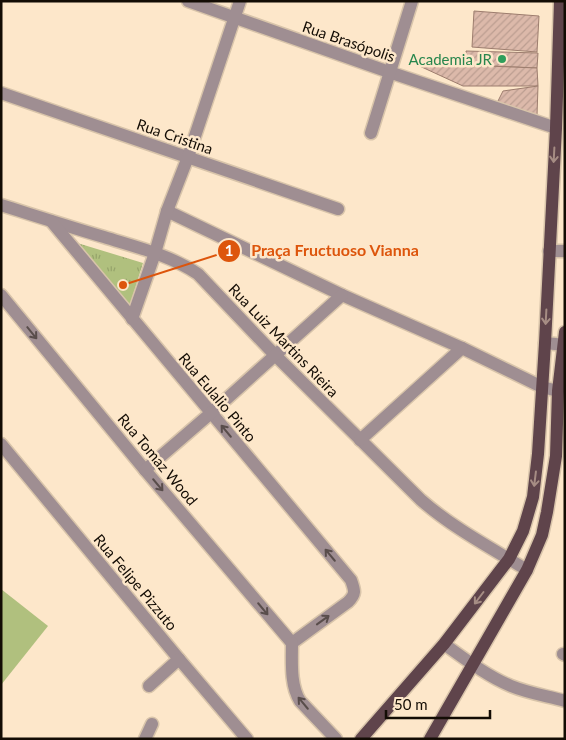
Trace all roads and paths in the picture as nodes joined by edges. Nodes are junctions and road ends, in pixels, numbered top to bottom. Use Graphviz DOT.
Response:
graph roads {
  1 [pos="188,1"];
  2 [pos="240,1"];
  3 [pos="412,1"];
  4 [pos="560,1"];
  5 [pos="234,18"];
  6 [pos="389,72"];
  7 [pos="1,93"];
  8 [pos="556,128"];
  9 [pos="371,133"];
  10 [pos="188,157"];
  11 [pos="1,205"];
  12 [pos="338,209"];
  13 [pos="167,211"];
  14 [pos="51,221"];
  15 [pos="550,251"];
  16 [pos="565,251"];
  17 [pos="155,252"];
  18 [pos="1,295"];
  19 [pos="342,295"];
  20 [pos="132,319"];
  21 [pos="564,340"];
  22 [pos="545,343"];
  23 [pos="462,348"];
  24 [pos="275,355"];
  25 [pos="542,387"];
  26 [pos="558,391"];
  27 [pos="211,413"];
  28 [pos="360,440"];
  29 [pos="1,444"];
  30 [pos="538,454"];
  31 [pos="556,456"];
  32 [pos="146,470"];
  33 [pos="509,559"];
  34 [pos="527,570"];
  35 [pos="292,643"];
  36 [pos="444,644"];
  37 [pos="179,659"];
  38 [pos="473,665"];
  39 [pos="149,686"];
  40 [pos="565,700"];
  41 [pos="152,724"];
  42 [pos="145,739"];
  43 [pos="247,739"];
  44 [pos="336,739"];
  45 [pos="361,739"];
  46 [pos="430,739"];
  1 -- 5 [label="street, Rua Brasópolis"];
  2 -- 5 [label="street"];
  3 -- 6 [label="street"];
  4 -- 8 [label="main road"];
  5 -- 6 [label="street, Rua Brasópolis"];
  5 -- 10 [label="street"];
  6 -- 8 [label="street, Rua Brasópolis"];
  6 -- 9 [label="street"];
  7 -- 10 [label="street, Rua Cristina"];
  8 -- 15 [label="main road, one-way"];
  10 -- 12 [label="street, Rua Cristina"];
  10 -- 13 [label="street"];
  11 -- 14 [label="street, Rua Luiz Martins Rieira"];
  13 -- 17 [label="street"];
  13 -- 19 [label="street"];
  14 -- 17 [label="street, Rua Luiz Martins Rieira"];
  14 -- 20 [label="street, Rua Eulalio Pinto"];
  15 -- 16 [label="street"];
  15 -- 22 [label="main road, one-way"];
  17 -- 20 [label="street"];
  17 -- 24 [label="street, Rua Luiz Martins Rieira"];
  18 -- 32 [label="street, Rua Tomaz Wood, one-way"];
  19 -- 23 [label="street"];
  19 -- 24 [label="street"];
  20 -- 27 [label="street, Rua Eulalio Pinto"];
  21 -- 22 [label="street"];
  21 -- 26 [label="main road"];
  22 -- 25 [label="main road"];
  23 -- 25 [label="street"];
  23 -- 28 [label="street"];
  24 -- 27 [label="street"];
  24 -- 28 [label="street, Rua Luiz Martins Rieira"];
  25 -- 26 [label="street"];
  25 -- 30 [label="main road"];
  26 -- 31 [label="main road"];
  27 -- 32 [label="street"];
  35 -- 27 [label="street, Rua Eulalio Pinto, one-way"];
  28 -- 33 [label="street, Rua Luiz Martins Rieira"];
  29 -- 37 [label="street, Rua Felipe Pizzuto"];
  30 -- 31 [label="main road"];
  30 -- 33 [label="main road, one-way"];
  31 -- 34 [label="main road"];
  32 -- 35 [label="street, Rua Tomaz Wood, one-way"];
  33 -- 34 [label="street, Rua Luiz Martins Rieira"];
  33 -- 36 [label="main road, one-way"];
  34 -- 38 [label="main road"];
  44 -- 35 [label="street, one-way"];
  36 -- 38 [label="street"];
  36 -- 45 [label="main road"];
  37 -- 39 [label="street"];
  37 -- 43 [label="street, Rua Felipe Pizzuto"];
  38 -- 40 [label="street"];
  38 -- 46 [label="main road"];
  41 -- 42 [label="street"];
}
